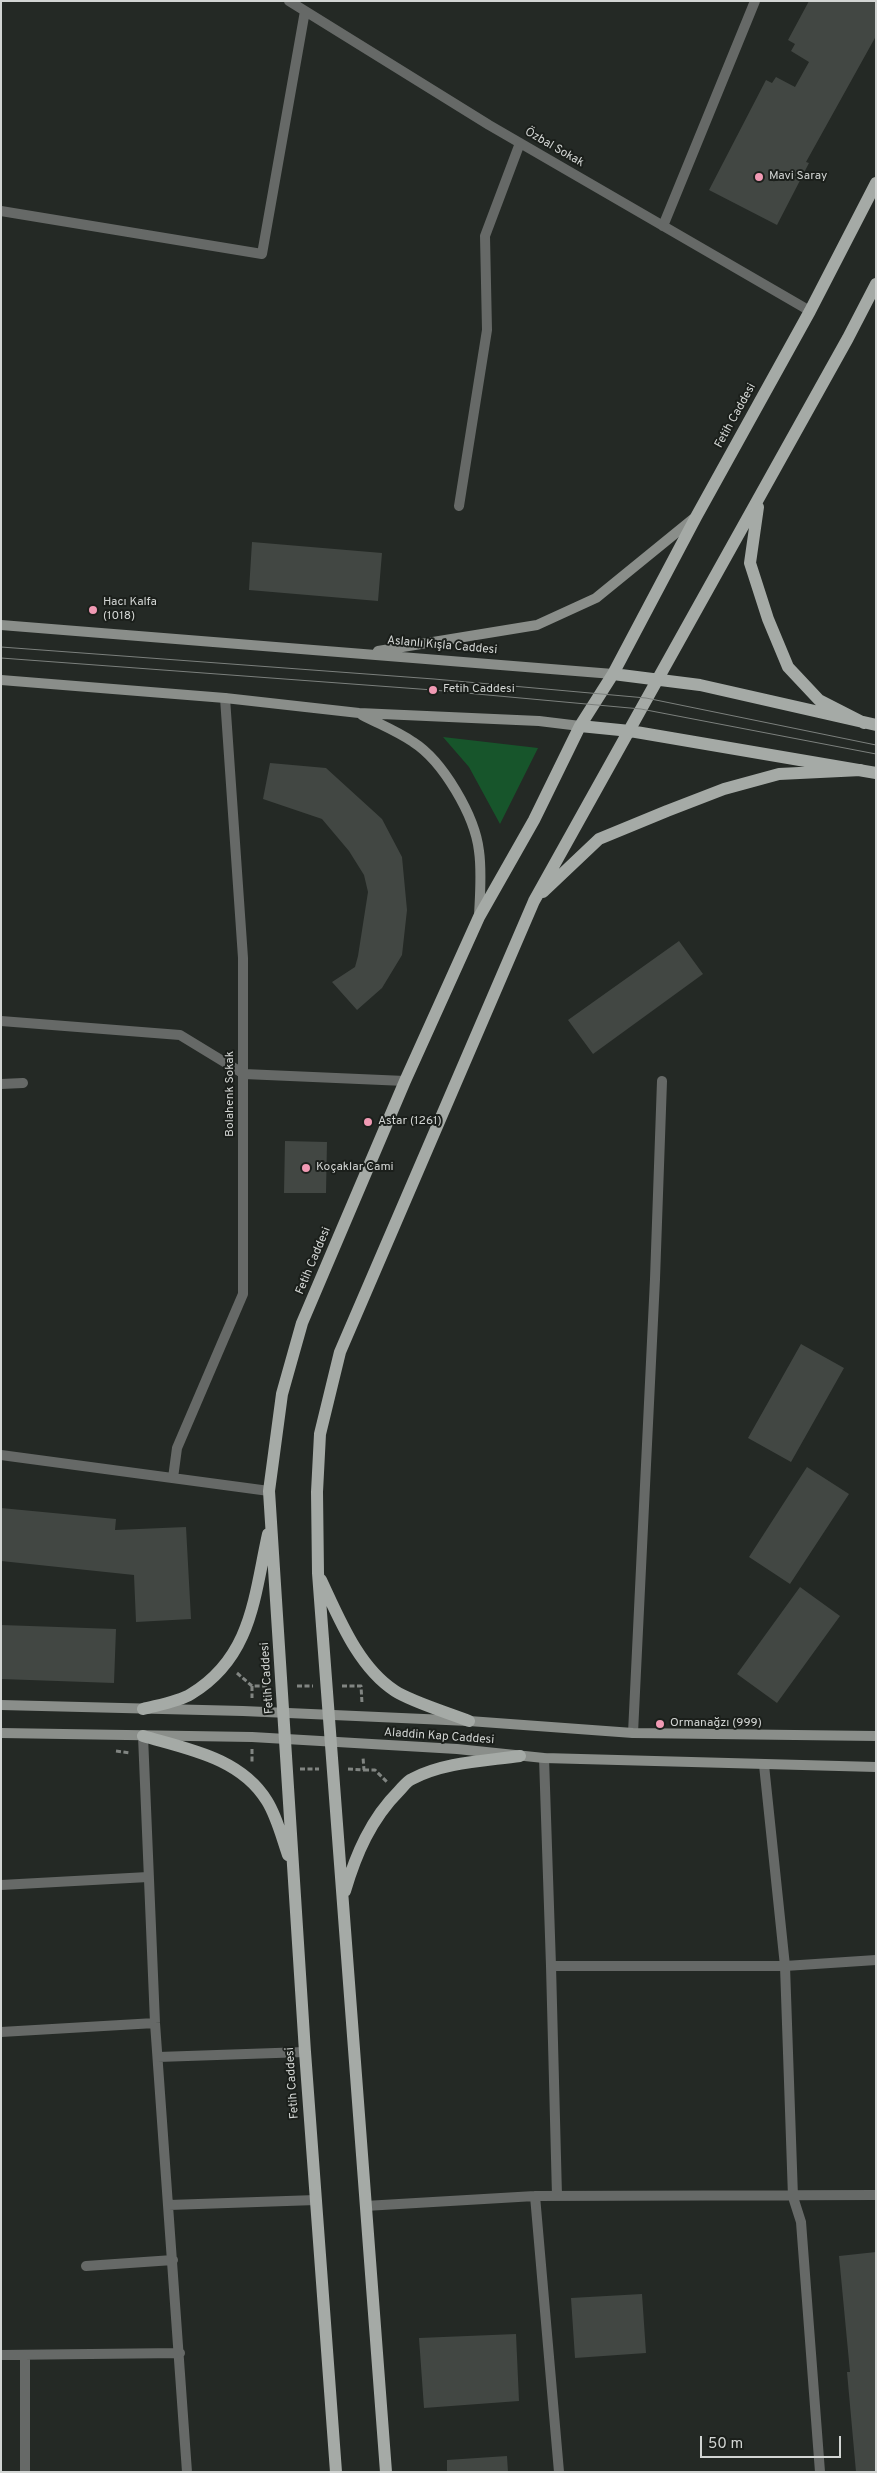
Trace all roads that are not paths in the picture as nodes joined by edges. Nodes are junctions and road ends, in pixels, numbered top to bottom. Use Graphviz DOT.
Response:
graph roads {
  1 [pos="289,1"];
  2 [pos="755,1"];
  3 [pos="305,11"];
  4 [pos="520,143"];
  5 [pos="876,183"];
  6 [pos="1,211"];
  7 [pos="663,226"];
  8 [pos="876,284"];
  9 [pos="810,311"];
  10 [pos="759,499"];
  11 [pos="459,506"];
  12 [pos="696,517"];
  13 [pos="1,626"];
  14 [pos="362,653"];
  15 [pos="613,674"];
  16 [pos="657,678"];
  17 [pos="1,680"];
  18 [pos="225,698"];
  19 [pos="359,713"];
  20 [pos="870,724"];
  21 [pos="580,726"];
  22 [pos="630,731"];
  23 [pos="861,770"];
  24 [pos="876,773"];
  25 [pos="534,901"];
  26 [pos="479,917"];
  27 [pos="1,1021"];
  28 [pos="244,1074"];
  29 [pos="405,1081"];
  30 [pos="662,1081"];
  31 [pos="23,1083"];
  32 [pos="1,1084"];
  33 [pos="1,1455"];
  34 [pos="173,1478"];
  35 [pos="269,1491"];
  36 [pos="271,1522"];
  37 [pos="318,1573"];
  38 [pos="1,1705"];
  39 [pos="143,1709"];
  40 [pos="284,1713"];
  41 [pos="328,1715"];
  42 [pos="469,1721"];
  43 [pos="1,1733"];
  44 [pos="633,1733"];
  45 [pos="143,1736"];
  46 [pos="876,1736"];
  47 [pos="284,1740"];
  48 [pos="329,1742"];
  49 [pos="520,1756"];
  50 [pos="544,1758"];
  51 [pos="764,1765"];
  52 [pos="876,1767"];
  53 [pos="294,1870"];
  54 [pos="148,1878"];
  55 [pos="1,1885"];
  56 [pos="343,1898"];
  57 [pos="876,1960"];
  58 [pos="551,1966"];
  59 [pos="785,1966"];
  60 [pos="155,2023"];
  61 [pos="1,2032"];
  62 [pos="305,2052"];
  63 [pos="158,2057"];
  64 [pos="876,2195"];
  65 [pos="535,2196"];
  66 [pos="556,2196"];
  67 [pos="793,2197"];
  68 [pos="316,2200"];
  69 [pos="169,2205"];
  70 [pos="364,2206"];
  71 [pos="173,2260"];
  72 [pos="86,2266"];
  73 [pos="180,2353"];
  74 [pos="1,2355"];
  75 [pos="25,2355"];
  76 [pos="25,2472"];
  77 [pos="187,2472"];
  78 [pos="336,2472"];
  79 [pos="386,2472"];
  80 [pos="559,2472"];
  81 [pos="820,2472"];
  1 -- 3 [label="street, Özbal Sokak"];
  2 -- 7 [label="street"];
  3 -- 4 [label="street, Özbal Sokak"];
  3 -- 6 [label="street"];
  4 -- 7 [label="street, Özbal Sokak"];
  4 -- 11 [label="street"];
  5 -- 9 [label="main road, Fetih Caddesi"];
  7 -- 9 [label="street, Özbal Sokak"];
  8 -- 10 [label="main road"];
  9 -- 12 [label="main road, Fetih Caddesi"];
  10 -- 16 [label="main road"];
  10 -- 20 [label="main road"];
  12 -- 14 [label="main road"];
  12 -- 15 [label="main road, Fetih Caddesi"];
  13 -- 14 [label="main road, Aslanlı Kışla Caddesi"];
  14 -- 15 [label="main road, Aslanlı Kışla Caddesi"];
  15 -- 16 [label="main road, Aslanlı Kışla Caddesi"];
  15 -- 21 [label="main road, Fetih Caddesi"];
  16 -- 20 [label="main road, Aslanlı Kışla Caddesi"];
  16 -- 22 [label="main road"];
  17 -- 18 [label="main road"];
  18 -- 19 [label="main road"];
  18 -- 28 [label="street, Bolahenk Sokak"];
  19 -- 21 [label="main road"];
  19 -- 26 [label="main road"];
  21 -- 22 [label="main road"];
  21 -- 26 [label="main road, Fetih Caddesi"];
  22 -- 23 [label="main road"];
  22 -- 25 [label="main road"];
  23 -- 24 [label="main road"];
  23 -- 25 [label="main road"];
  25 -- 37 [label="main road"];
  26 -- 29 [label="main road, Fetih Caddesi"];
  27 -- 28 [label="street"];
  28 -- 29 [label="street"];
  28 -- 34 [label="street, Bolahenk Sokak"];
  29 -- 35 [label="main road, Fetih Caddesi"];
  30 -- 44 [label="street"];
  31 -- 32 [label="street"];
  33 -- 34 [label="street"];
  34 -- 35 [label="street"];
  35 -- 36 [label="main road, Fetih Caddesi"];
  36 -- 39 [label="main road"];
  36 -- 40 [label="main road, Fetih Caddesi"];
  37 -- 41 [label="main road"];
  37 -- 42 [label="main road"];
  38 -- 39 [label="main road, Aladdin Kap Caddesi"];
  39 -- 40 [label="main road, Aladdin Kap Caddesi"];
  40 -- 41 [label="main road, Aladdin Kap Caddesi"];
  40 -- 47 [label="main road, Fetih Caddesi"];
  41 -- 42 [label="main road, Aladdin Kap Caddesi"];
  41 -- 48 [label="main road"];
  42 -- 44 [label="main road, Aladdin Kap Caddesi"];
  43 -- 45 [label="main road, Aladdin Kap Caddesi"];
  44 -- 46 [label="main road, Aladdin Kap Caddesi"];
  45 -- 47 [label="main road, Aladdin Kap Caddesi"];
  45 -- 53 [label="main road"];
  45 -- 54 [label="street"];
  47 -- 48 [label="main road, Aladdin Kap Caddesi"];
  47 -- 53 [label="main road, Fetih Caddesi"];
  48 -- 49 [label="main road, Aladdin Kap Caddesi"];
  48 -- 56 [label="main road"];
  49 -- 50 [label="main road, Aladdin Kap Caddesi"];
  49 -- 56 [label="main road"];
  50 -- 51 [label="main road, Aladdin Kap Caddesi"];
  50 -- 58 [label="street"];
  51 -- 52 [label="main road, Aladdin Kap Caddesi"];
  51 -- 59 [label="street"];
  53 -- 62 [label="main road, Fetih Caddesi"];
  54 -- 55 [label="street"];
  54 -- 60 [label="street"];
  56 -- 70 [label="main road"];
  57 -- 59 [label="street"];
  58 -- 59 [label="street"];
  58 -- 66 [label="street"];
  59 -- 67 [label="street"];
  60 -- 61 [label="street"];
  60 -- 63 [label="street"];
  62 -- 63 [label="street"];
  62 -- 68 [label="main road, Fetih Caddesi"];
  63 -- 69 [label="street"];
  64 -- 67 [label="street"];
  65 -- 66 [label="street"];
  65 -- 70 [label="street"];
  65 -- 80 [label="street"];
  66 -- 67 [label="street"];
  67 -- 81 [label="street"];
  68 -- 69 [label="street"];
  68 -- 78 [label="main road, Fetih Caddesi"];
  69 -- 71 [label="street"];
  70 -- 79 [label="main road"];
  71 -- 72 [label="street"];
  71 -- 73 [label="street"];
  73 -- 75 [label="street"];
  73 -- 77 [label="street"];
  74 -- 75 [label="street"];
  75 -- 76 [label="street"];
}
